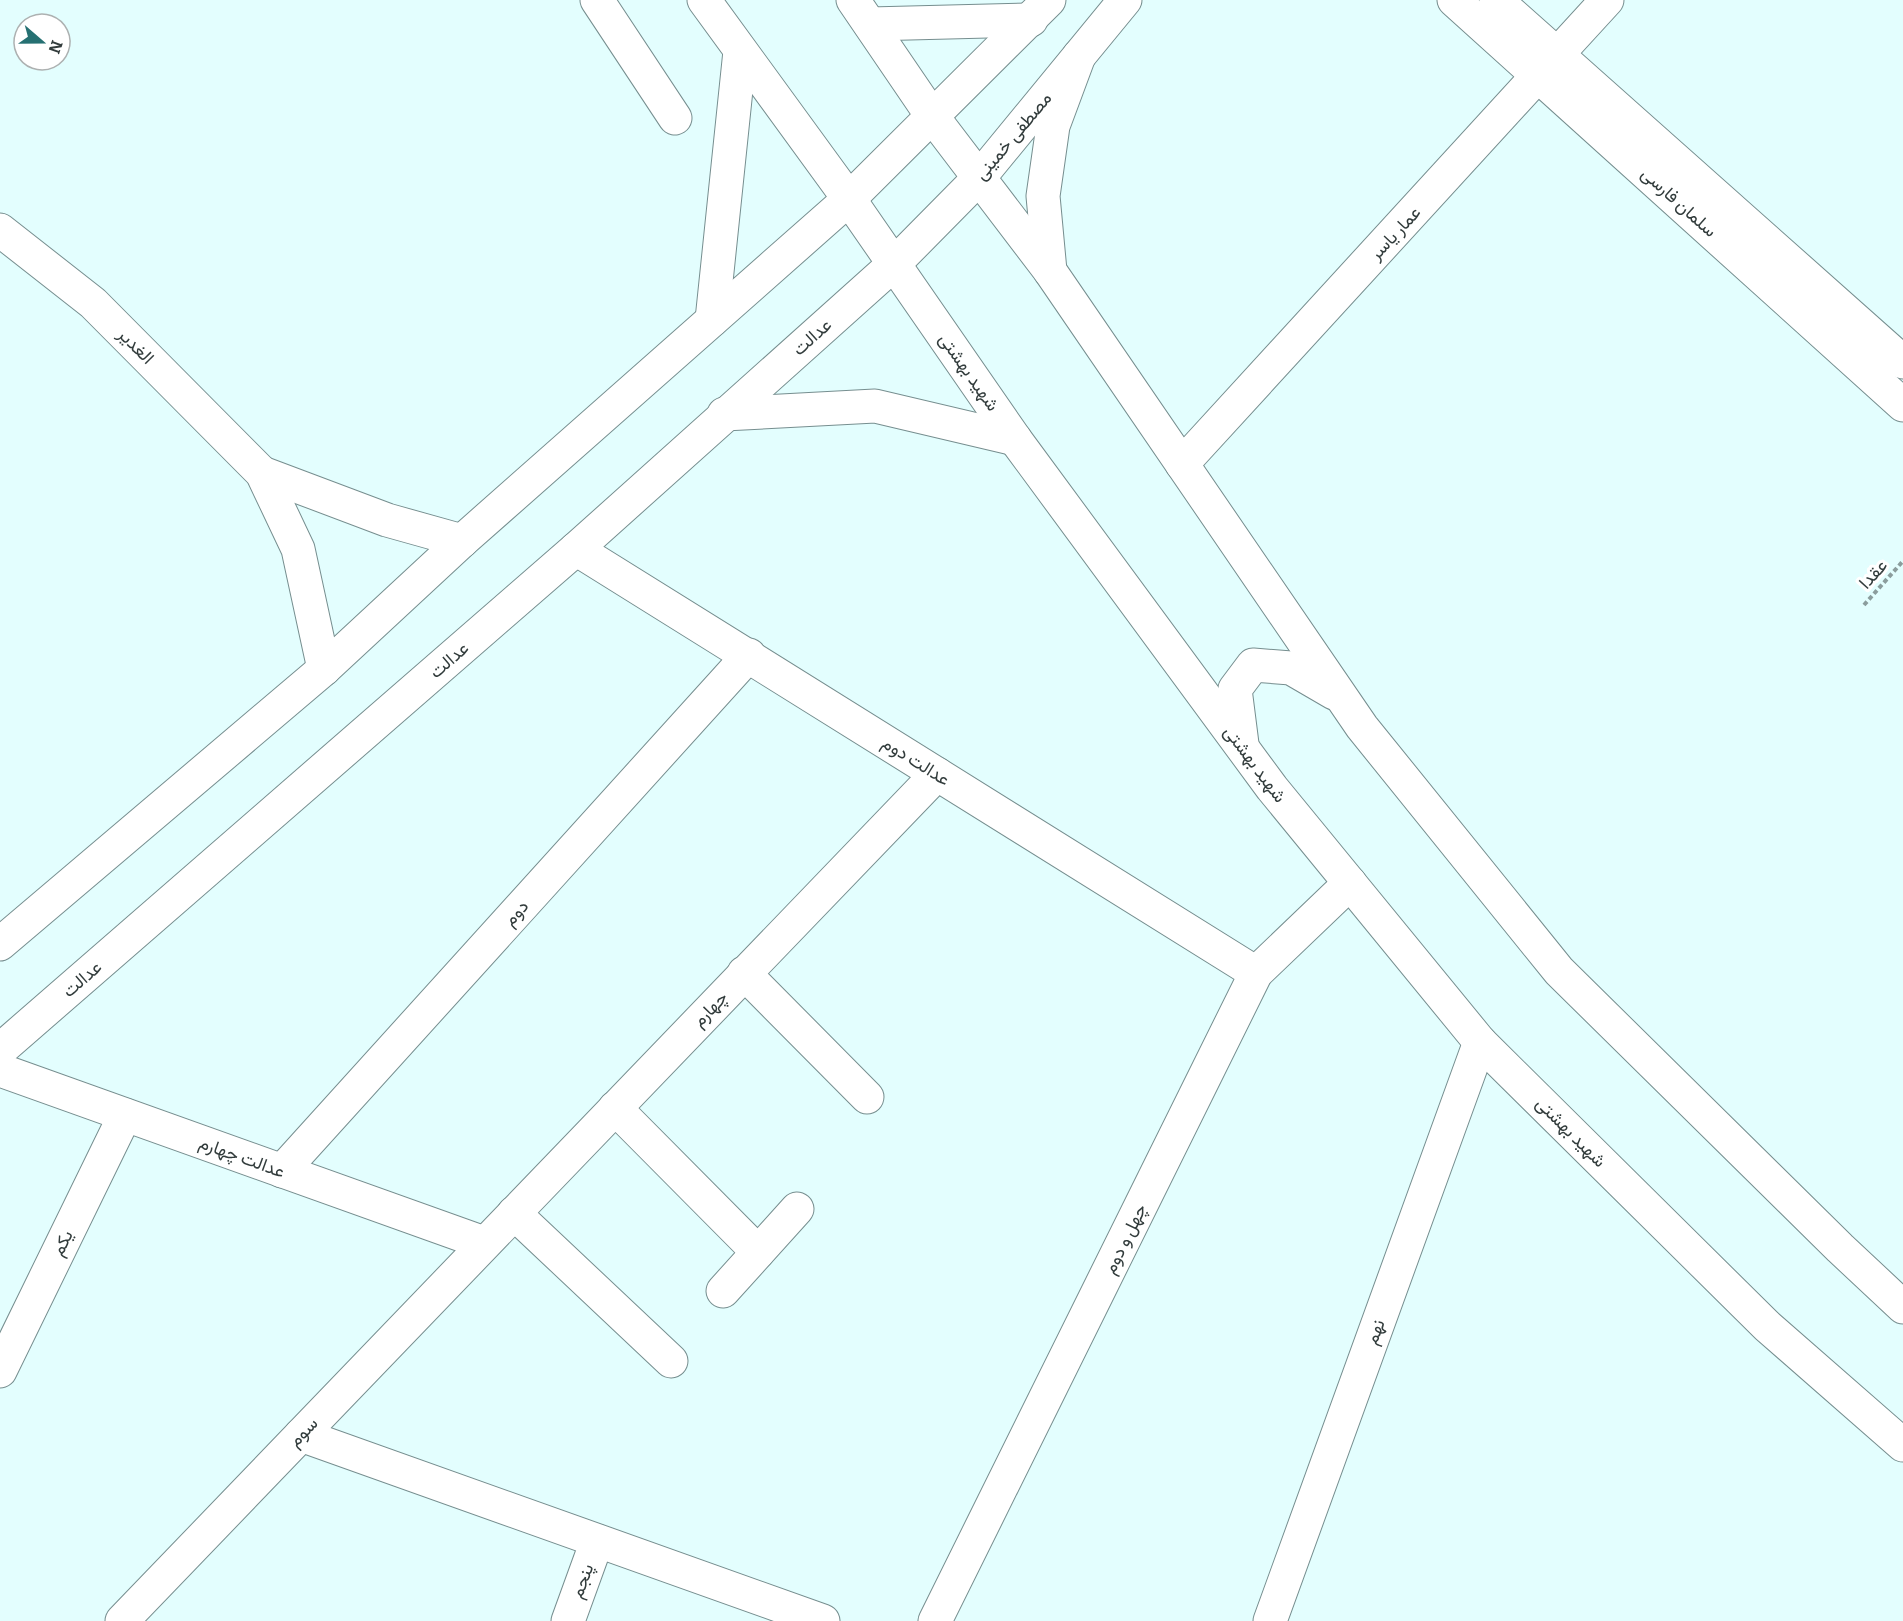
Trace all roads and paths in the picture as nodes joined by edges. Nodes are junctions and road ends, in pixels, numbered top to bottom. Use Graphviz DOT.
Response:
graph roads {
  1 [pos="597,0"];
  2 [pos="704,0"];
  3 [pos="1125,0"];
  4 [pos="1454,0"];
  5 [pos="1496,0"];
  6 [pos="1607,0"];
  7 [pos="1040,10"];
  8 [pos="862,12"];
  9 [pos="740,51"];
  10 [pos="1079,56"];
  11 [pos="1549,66"];
  12 [pos="932,116"];
  13 [pos="675,118"];
  14 [pos="978,179"];
  15 [pos="849,199"];
  16 [pos="0,230"];
  17 [pos="894,264"];
  18 [pos="1050,271"];
  19 [pos="711,320"];
  20 [pos="1903,363"];
  21 [pos="1903,405"];
  22 [pos="724,414"];
  23 [pos="1015,439"];
  24 [pos="1182,464"];
  25 [pos="262,473"];
  26 [pos="462,541"];
  27 [pos="576,549"];
  28 [pos="1903,561"];
  29 [pos="1864,605"];
  30 [pos="749,655"];
  31 [pos="324,669"];
  32 [pos="1341,697"];
  33 [pos="1242,748"];
  34 [pos="937,774"];
  35 [pos="1350,883"];
  36 [pos="0,944"];
  37 [pos="744,973"];
  38 [pos="1257,974"];
  39 [pos="1480,1042"];
  40 [pos="0,1050"];
  41 [pos="0,1070"];
  42 [pos="867,1097"];
  43 [pos="615,1108"];
  44 [pos="125,1115"];
  45 [pos="282,1171"];
  46 [pos="797,1209"];
  47 [pos="514,1213"];
  48 [pos="484,1243"];
  49 [pos="758,1252"];
  50 [pos="723,1291"];
  51 [pos="1903,1307"];
  52 [pos="671,1361"];
  53 [pos="0,1371"];
  54 [pos="301,1435"];
  55 [pos="1903,1445"];
  56 [pos="597,1541"];
  57 [pos="122,1621"];
  58 [pos="568,1621"];
  59 [pos="823,1621"];
  60 [pos="935,1621"];
  61 [pos="1270,1621"];
  1 -- 13 [label="street"];
  2 -- 9 [label="street, شهید بهشتی"];
  3 -- 10 [label="street, مصطفی خمینی"];
  4 -- 11 [label="street, سلمان فارسی"];
  5 -- 11 [label="street, سلمان فارسی"];
  6 -- 11 [label="street, عمار یاسر"];
  7 -- 8 [label="street"];
  7 -- 12 [label="street"];
  8 -- 12 [label="street"];
  9 -- 15 [label="street, شهید بهشتی"];
  9 -- 19 [label="street"];
  10 -- 14 [label="street, مصطفی خمینی"];
  10 -- 18 [label="street"];
  11 -- 20 [label="street, سلمان فارسی"];
  11 -- 21 [label="street, سلمان فارسی"];
  11 -- 24 [label="street, عمار یاسر"];
  12 -- 14 [label="street"];
  12 -- 15 [label="street"];
  14 -- 17 [label="street, مصطفی خمینی"];
  14 -- 18 [label="street"];
  15 -- 17 [label="street, شهید بهشتی"];
  15 -- 19 [label="street"];
  16 -- 25 [label="street, الغدیر"];
  17 -- 22 [label="street, عدالت"];
  17 -- 23 [label="street, شهید بهشتی"];
  18 -- 24 [label="street"];
  19 -- 26 [label="street"];
  22 -- 23 [label="street"];
  22 -- 27 [label="street, عدالت"];
  23 -- 33 [label="street, شهید بهشتی"];
  24 -- 32 [label="street"];
  25 -- 26 [label="street"];
  25 -- 31 [label="street"];
  26 -- 31 [label="street"];
  27 -- 30 [label="street, عدالت دوم"];
  27 -- 40 [label="street, عدالت"];
  28 -- 29 [label="path, عقدا"];
  30 -- 34 [label="street, عدالت دوم"];
  30 -- 45 [label="street, دوم"];
  31 -- 36 [label="street"];
  32 -- 33 [label="street"];
  32 -- 51 [label="street"];
  33 -- 35 [label="street, شهید بهشتی"];
  34 -- 37 [label="street, چهارم"];
  34 -- 38 [label="street, عدالت دوم"];
  35 -- 38 [label="street, چهل و دوم"];
  35 -- 39 [label="street, شهید بهشتی"];
  37 -- 42 [label="street"];
  37 -- 43 [label="street, چهارم"];
  38 -- 60 [label="street, چهل و دوم"];
  39 -- 55 [label="street, شهید بهشتی"];
  39 -- 61 [label="street, نهم"];
  41 -- 44 [label="street, عدالت چهارم"];
  43 -- 47 [label="street, چهارم"];
  43 -- 49 [label="street"];
  44 -- 45 [label="street, عدالت چهارم"];
  44 -- 53 [label="street, یکم"];
  45 -- 48 [label="street, عدالت چهارم"];
  46 -- 49 [label="street"];
  47 -- 48 [label="street, چهارم"];
  47 -- 52 [label="street"];
  48 -- 54 [label="street, سوم"];
  49 -- 50 [label="street"];
  54 -- 56 [label="street"];
  54 -- 57 [label="street, سوم"];
  56 -- 58 [label="street, پنجم"];
  56 -- 59 [label="street"];
}
